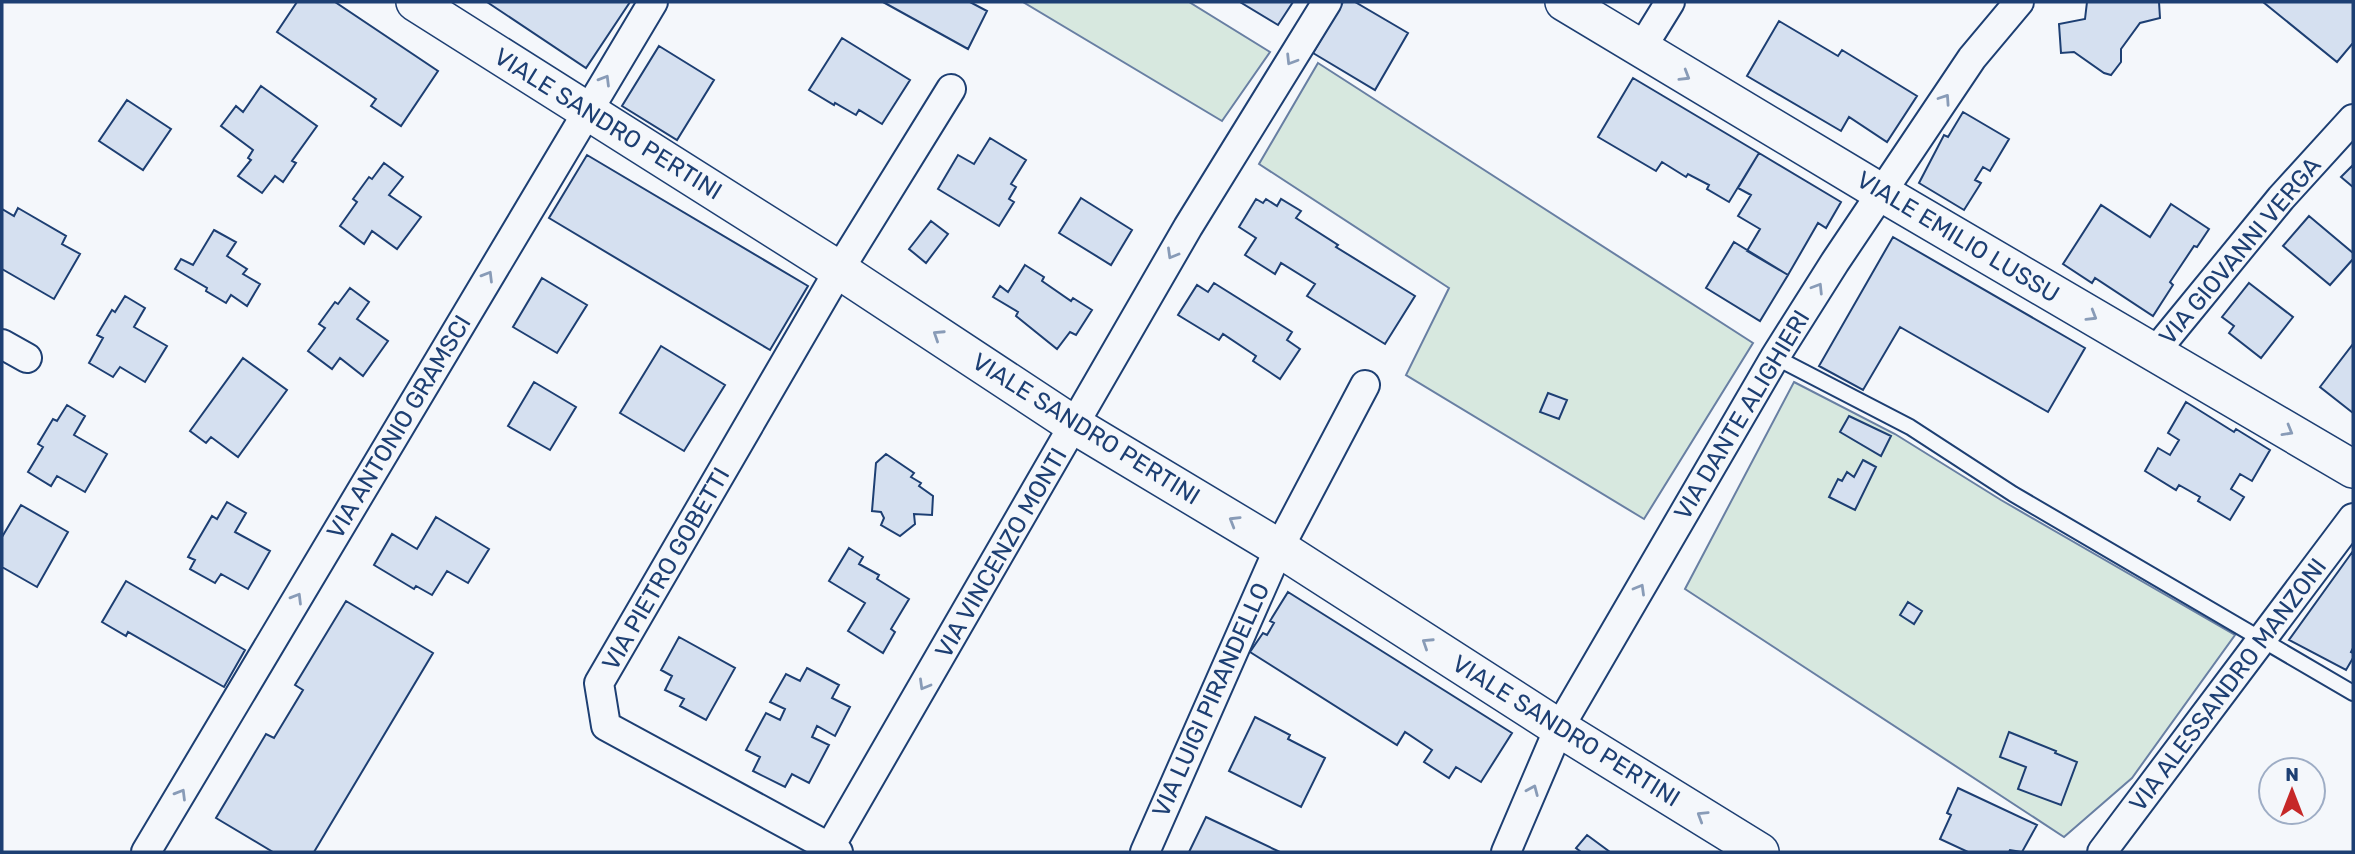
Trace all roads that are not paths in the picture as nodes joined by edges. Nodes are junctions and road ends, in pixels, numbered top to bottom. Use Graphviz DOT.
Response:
graph roads {
  1 [pos="415,2"];
  2 [pos="653,2"];
  3 [pos="1327,2"];
  4 [pos="1564,2"];
  5 [pos="1670,2"];
  6 [pos="2019,2"];
  7 [pos="1641,49"];
  8 [pos="951,89"];
  9 [pos="587,110"];
  10 [pos="2353,118"];
  11 [pos="1882,193"];
  12 [pos="839,270"];
  13 [pos="2,344"];
  14 [pos="2154,353"];
  15 [pos="1774,357"];
  16 [pos="27,358"];
  17 [pos="1365,385"];
  18 [pos="1074,425"];
  19 [pos="2353,469"];
  20 [pos="2353,518"];
  21 [pos="1279,548"];
  22 [pos="2262,640"];
  23 [pos="2353,693"];
  24 [pos="1559,728"];
  25 [pos="831,851"];
  26 [pos="146,852"];
  27 [pos="1145,852"];
  28 [pos="1506,852"];
  29 [pos="1760,852"];
  30 [pos="2102,852"];
  1 -- 9 [label="street, VIALE SANDRO PERTINI"];
  9 -- 2 [label="street, VIA ANTONIO GRAMSCI, one-way"];
  3 -- 18 [label="street, VIA VINCENZO MONTI, one-way"];
  4 -- 7 [label="street, VIALE EMILIO LUSSU"];
  5 -- 7 [label="street"];
  11 -- 6 [label="street, VIA DANTE ALIGHIERI, one-way"];
  7 -- 11 [label="street, VIALE EMILIO LUSSU, one-way"];
  8 -- 12 [label="street"];
  9 -- 12 [label="street, VIALE SANDRO PERTINI"];
  26 -- 9 [label="street, VIA ANTONIO GRAMSCI, one-way"];
  10 -- 14 [label="street, VIA GIOVANNI VERGA"];
  11 -- 14 [label="street, VIALE EMILIO LUSSU, one-way"];
  15 -- 11 [label="street, VIA DANTE ALIGHIERI, one-way"];
  18 -- 12 [label="street, VIALE SANDRO PERTINI, one-way"];
  12 -- 25 [label="street, VIA PIETRO GOBETTI"];
  13 -- 16 [label="street"];
  14 -- 19 [label="street, VIALE EMILIO LUSSU, one-way"];
  15 -- 22 [label="lane"];
  24 -- 15 [label="street, VIA DANTE ALIGHIERI, one-way"];
  17 -- 21 [label="street, VIA LUIGI PIRANDELLO"];
  21 -- 18 [label="street, VIALE SANDRO PERTINI, one-way"];
  18 -- 25 [label="street, VIA VINCENZO MONTI, one-way"];
  20 -- 22 [label="street, VIA ALESSANDRO MANZONI"];
  24 -- 21 [label="street, VIALE SANDRO PERTINI, one-way"];
  21 -- 27 [label="street, VIA LUIGI PIRANDELLO"];
  22 -- 23 [label="lane"];
  22 -- 30 [label="street, VIA ALESSANDRO MANZONI"];
  28 -- 24 [label="street, VIA DANTE ALIGHIERI, one-way"];
  29 -- 24 [label="street, VIALE SANDRO PERTINI, one-way"];
}
